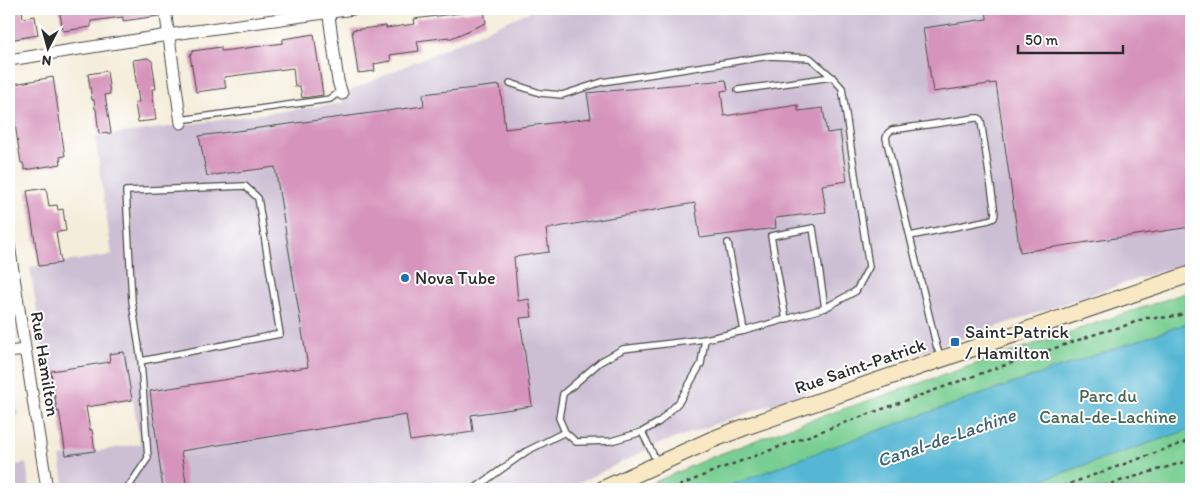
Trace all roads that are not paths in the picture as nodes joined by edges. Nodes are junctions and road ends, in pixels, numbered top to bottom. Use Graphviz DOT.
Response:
graph roads {
  1 [pos="165,9"];
  2 [pos="354,9"];
  3 [pos="329,11"];
  4 [pos="168,35"];
  5 [pos="9,60"];
  6 [pos="832,77"];
  7 [pos="510,84"];
  8 [pos="738,90"];
  9 [pos="342,92"];
  10 [pos="181,121"];
  11 [pos="910,236"];
  12 [pos="728,243"];
  13 [pos="9,245"];
  14 [pos="1191,274"];
  15 [pos="825,308"];
  16 [pos="786,320"];
  17 [pos="744,331"];
  18 [pos="705,339"];
  19 [pos="25,350"];
  20 [pos="9,352"];
  21 [pos="943,358"];
  22 [pos="141,361"];
  23 [pos="565,432"];
  24 [pos="642,432"];
  25 [pos="658,464"];
  26 [pos="47,489"];
  27 [pos="126,489"];
  28 [pos="474,489"];
  29 [pos="604,489"];
  1 -- 4 [label="street"];
  2 -- 3 [label="street"];
  3 -- 4 [label="street"];
  3 -- 9 [label="street"];
  4 -- 5 [label="street"];
  4 -- 10 [label="street"];
  6 -- 7 [label="lane"];
  6 -- 8 [label="lane"];
  6 -- 15 [label="lane"];
  9 -- 10 [label="lane"];
  11 -- 11 [label="lane"];
  11 -- 21 [label="lane"];
  12 -- 17 [label="lane"];
  13 -- 19 [label="street, Rue Hamilton"];
  14 -- 21 [label="main road, Rue Saint-Patrick"];
  15 -- 16 [label="lane"];
  15 -- 16 [label="lane"];
  16 -- 17 [label="lane"];
  17 -- 18 [label="lane"];
  18 -- 23 [label="lane"];
  18 -- 24 [label="lane"];
  19 -- 20 [label="street"];
  19 -- 26 [label="street, Rue Hamilton"];
  21 -- 25 [label="main road, Rue Saint-Patrick"];
  22 -- 22 [label="lane"];
  22 -- 27 [label="lane"];
  23 -- 24 [label="lane"];
  23 -- 28 [label="lane"];
  24 -- 25 [label="lane"];
  25 -- 29 [label="main road, Rue Saint-Patrick"];
}
